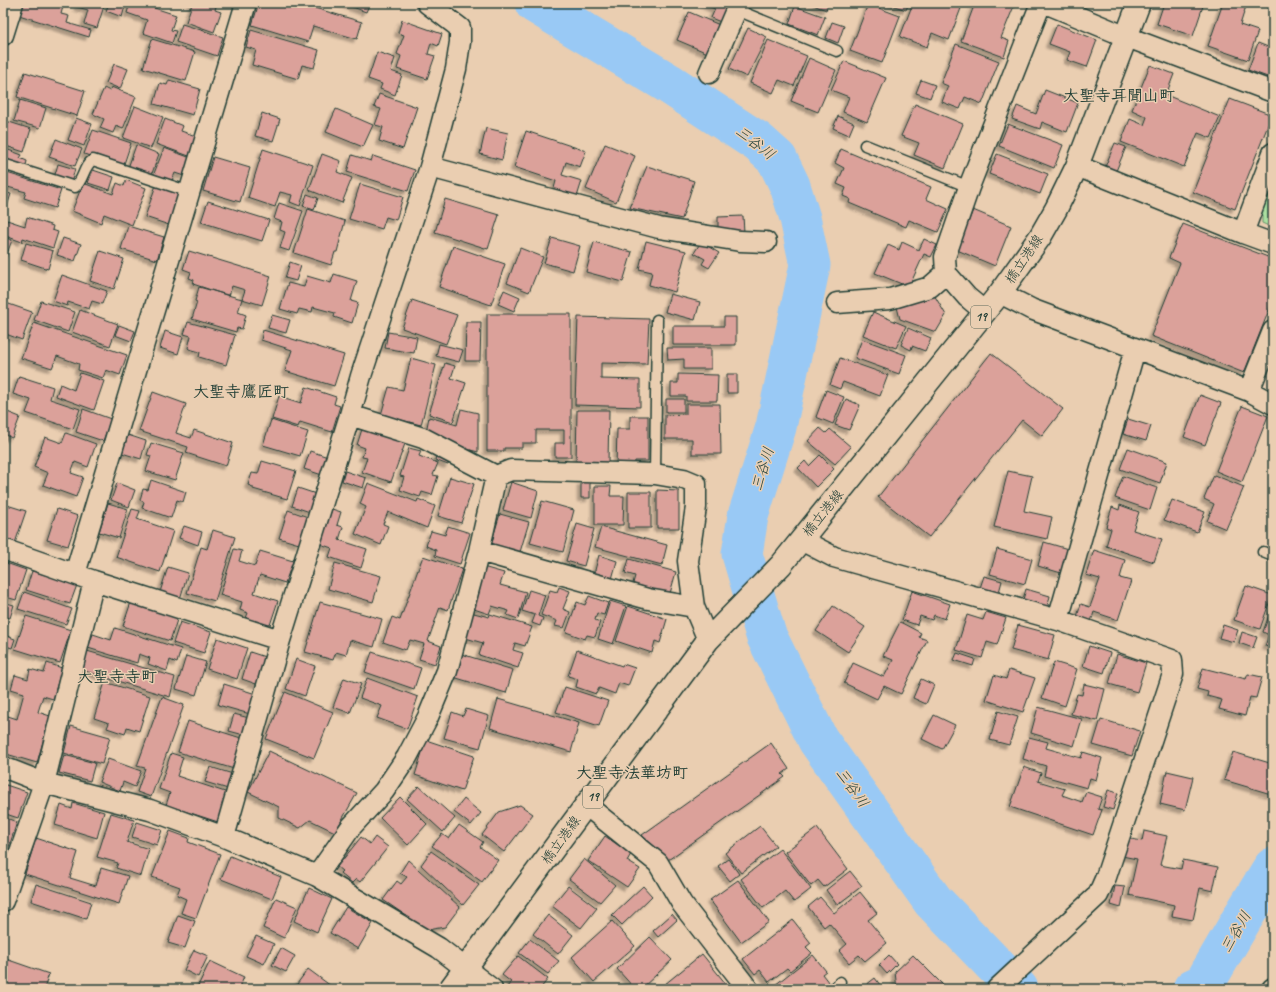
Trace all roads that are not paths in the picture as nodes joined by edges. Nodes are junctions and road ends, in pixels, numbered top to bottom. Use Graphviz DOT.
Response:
graph roads {
  1 [pos="13,3"];
  2 [pos="246,3"];
  3 [pos="427,3"];
  4 [pos="1041,3"];
  5 [pos="1045,3"];
  6 [pos="1139,3"];
  7 [pos="738,7"];
  8 [pos="3,35"];
  9 [pos="1127,36"];
  10 [pos="837,52"];
  11 [pos="709,73"];
  12 [pos="1273,92"];
  13 [pos="865,145"];
  14 [pos="1273,153"];
  15 [pos="3,164"];
  16 [pos="1077,166"];
  17 [pos="430,167"];
  18 [pos="969,188"];
  19 [pos="190,192"];
  20 [pos="1243,233"];
  21 [pos="766,242"];
  22 [pos="1273,244"];
  23 [pos="946,273"];
  24 [pos="1000,293"];
  25 [pos="837,303"];
  26 [pos="985,312"];
  27 [pos="657,320"];
  28 [pos="1273,331"];
  29 [pos="1135,349"];
  30 [pos="1248,391"];
  31 [pos="1273,404"];
  32 [pos="350,415"];
  33 [pos="655,474"];
  34 [pos="496,476"];
  35 [pos="801,540"];
  36 [pos="3,549"];
  37 [pos="479,551"];
  38 [pos="1263,552"];
  39 [pos="1273,556"];
  40 [pos="74,574"];
  41 [pos="94,581"];
  42 [pos="694,607"];
  43 [pos="1058,620"];
  44 [pos="715,633"];
  45 [pos="280,640"];
  46 [pos="3,767"];
  47 [pos="44,783"];
  48 [pos="586,806"];
  49 [pos="224,837"];
  50 [pos="317,876"];
  51 [pos="3,901"];
  52 [pos="466,969"];
  53 [pos="450,989"];
  54 [pos="492,989"];
  55 [pos="748,989"];
  56 [pos="997,989"];
  1 -- 8 [label="street"];
  2 -- 19 [label="street"];
  3 -- 17 [label="street"];
  4 -- 18 [label="street"];
  5 -- 9 [label="street"];
  6 -- 9 [label="main road, 橋立港線 / 19"];
  7 -- 10 [label="lane"];
  7 -- 11 [label="street"];
  9 -- 12 [label="street"];
  9 -- 16 [label="main road, 橋立港線 / 19"];
  13 -- 18 [label="lane"];
  14 -- 20 [label="street"];
  15 -- 19 [label="lane"];
  16 -- 20 [label="street"];
  16 -- 24 [label="main road, 橋立港線 / 19"];
  17 -- 21 [label="street"];
  17 -- 32 [label="street"];
  18 -- 23 [label="street"];
  19 -- 40 [label="street"];
  20 -- 22 [label="street"];
  23 -- 25 [label="street"];
  23 -- 26 [label="street"];
  24 -- 26 [label="main road, 橋立港線 / 19"];
  24 -- 29 [label="street"];
  26 -- 35 [label="main road, 橋立港線 / 19"];
  27 -- 33 [label="lane"];
  28 -- 30 [label="street"];
  29 -- 30 [label="street"];
  29 -- 43 [label="street"];
  30 -- 31 [label="street"];
  32 -- 34 [label="street"];
  32 -- 45 [label="street"];
  33 -- 34 [label="street"];
  33 -- 42 [label="street"];
  34 -- 37 [label="street"];
  35 -- 43 [label="street"];
  35 -- 44 [label="main road, 橋立港線 / 19"];
  36 -- 40 [label="street"];
  37 -- 42 [label="street"];
  37 -- 50 [label="street"];
  38 -- 39 [label="lane"];
  40 -- 41 [label="street"];
  41 -- 45 [label="street"];
  41 -- 47 [label="street"];
  42 -- 44 [label="street"];
  43 -- 56 [label="street"];
  44 -- 48 [label="main road, 橋立港線 / 19"];
  45 -- 49 [label="street"];
  46 -- 47 [label="street"];
  47 -- 49 [label="street"];
  47 -- 51 [label="street"];
  48 -- 52 [label="main road, 橋立港線 / 19"];
  48 -- 55 [label="street"];
  49 -- 50 [label="street"];
  50 -- 52 [label="street"];
  52 -- 53 [label="main road, 橋立港線 / 19"];
  52 -- 54 [label="street"];
}
